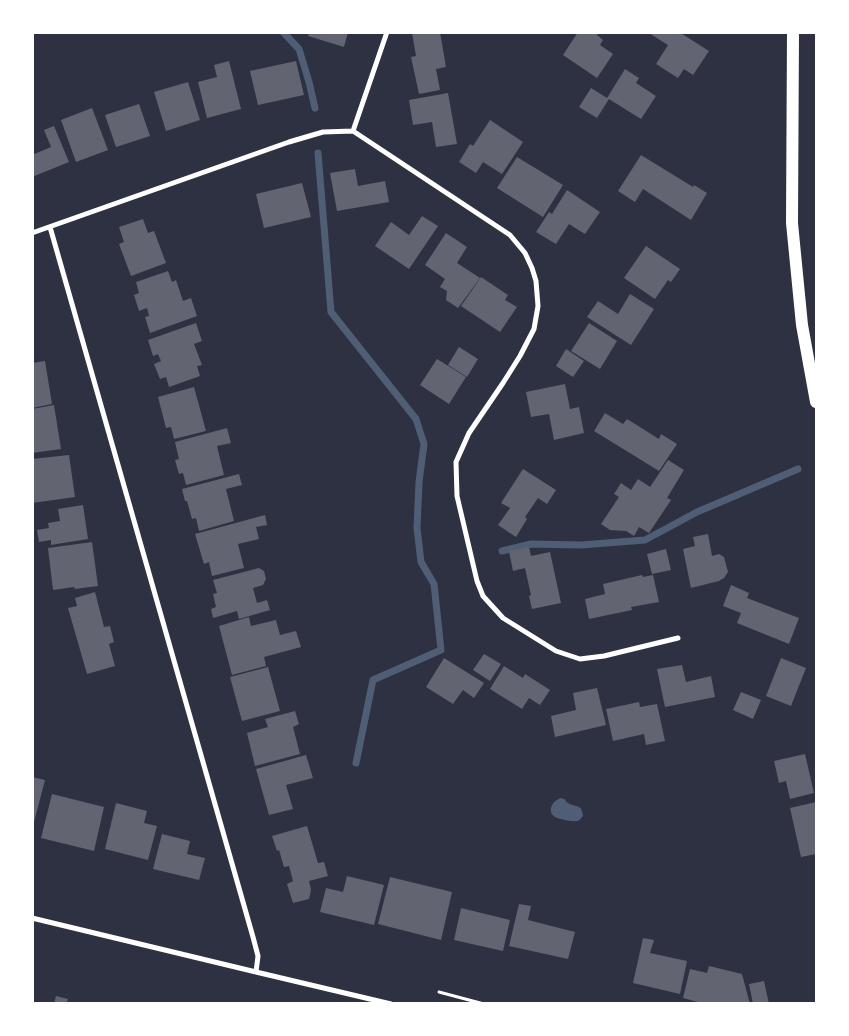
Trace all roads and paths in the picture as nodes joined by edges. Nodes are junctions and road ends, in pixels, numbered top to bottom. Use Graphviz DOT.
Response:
graph roads {
  1 [pos="388,32"];
  2 [pos="793,32"];
  3 [pos="354,131"];
  4 [pos="50,226"];
  5 [pos="32,233"];
  6 [pos="816,402"];
  7 [pos="678,638"];
  8 [pos="32,918"];
  9 [pos="256,972"];
  10 [pos="439,992"];
  11 [pos="391,1004"];
  12 [pos="484,1004"];
  1 -- 3 [label="street"];
  2 -- 6 [label="main road"];
  3 -- 4 [label="street"];
  3 -- 7 [label="street"];
  4 -- 5 [label="street"];
  4 -- 9 [label="street"];
  8 -- 9 [label="street"];
  9 -- 11 [label="street"];
  10 -- 12 [label="path"];
}
